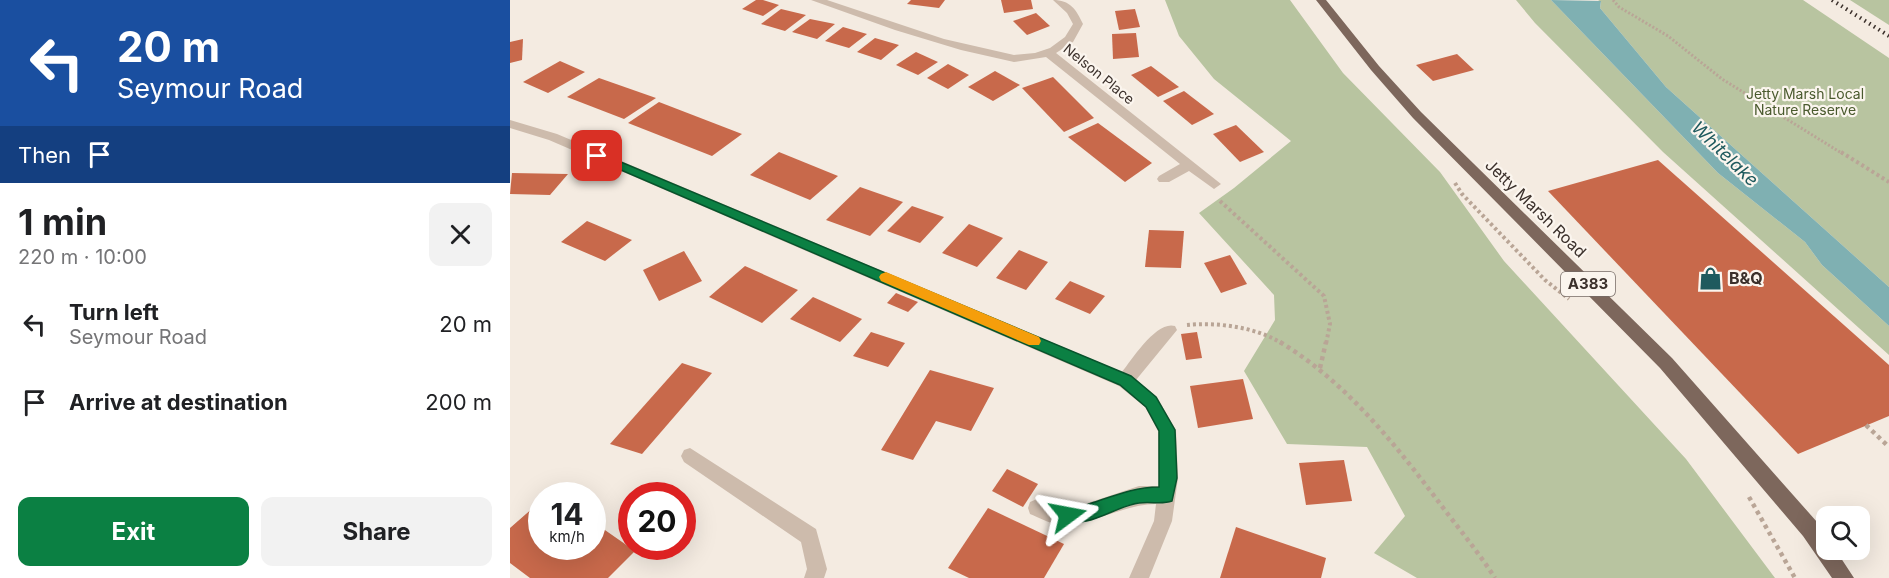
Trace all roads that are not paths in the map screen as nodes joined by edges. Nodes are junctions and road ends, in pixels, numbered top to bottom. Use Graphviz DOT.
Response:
graph roads {
  1 [pos="816,0"];
  2 [pos="1058,0"];
  3 [pos="1322,0"];
  4 [pos="1048,53"];
  5 [pos="510,124"];
  6 [pos="1189,165"];
  7 [pos="1164,179"];
  8 [pos="1214,184"];
  9 [pos="1169,330"];
  10 [pos="1125,381"];
  11 [pos="690,456"];
  12 [pos="1166,495"];
  13 [pos="1037,508"];
  14 [pos="814,578"];
  15 [pos="1139,578"];
  16 [pos="1844,578"];
  1 -- 4 [label="street"];
  2 -- 4 [label="street, Nelson Place"];
  3 -- 16 [label="main road, Jetty Marsh Road / A383"];
  4 -- 6 [label="street, Nelson Place"];
  5 -- 10 [label="street"];
  6 -- 7 [label="street"];
  6 -- 8 [label="street, Nelson Place"];
  9 -- 10 [label="street"];
  10 -- 12 [label="street"];
  11 -- 14 [label="street"];
  12 -- 13 [label="street"];
  12 -- 15 [label="street"];
}
